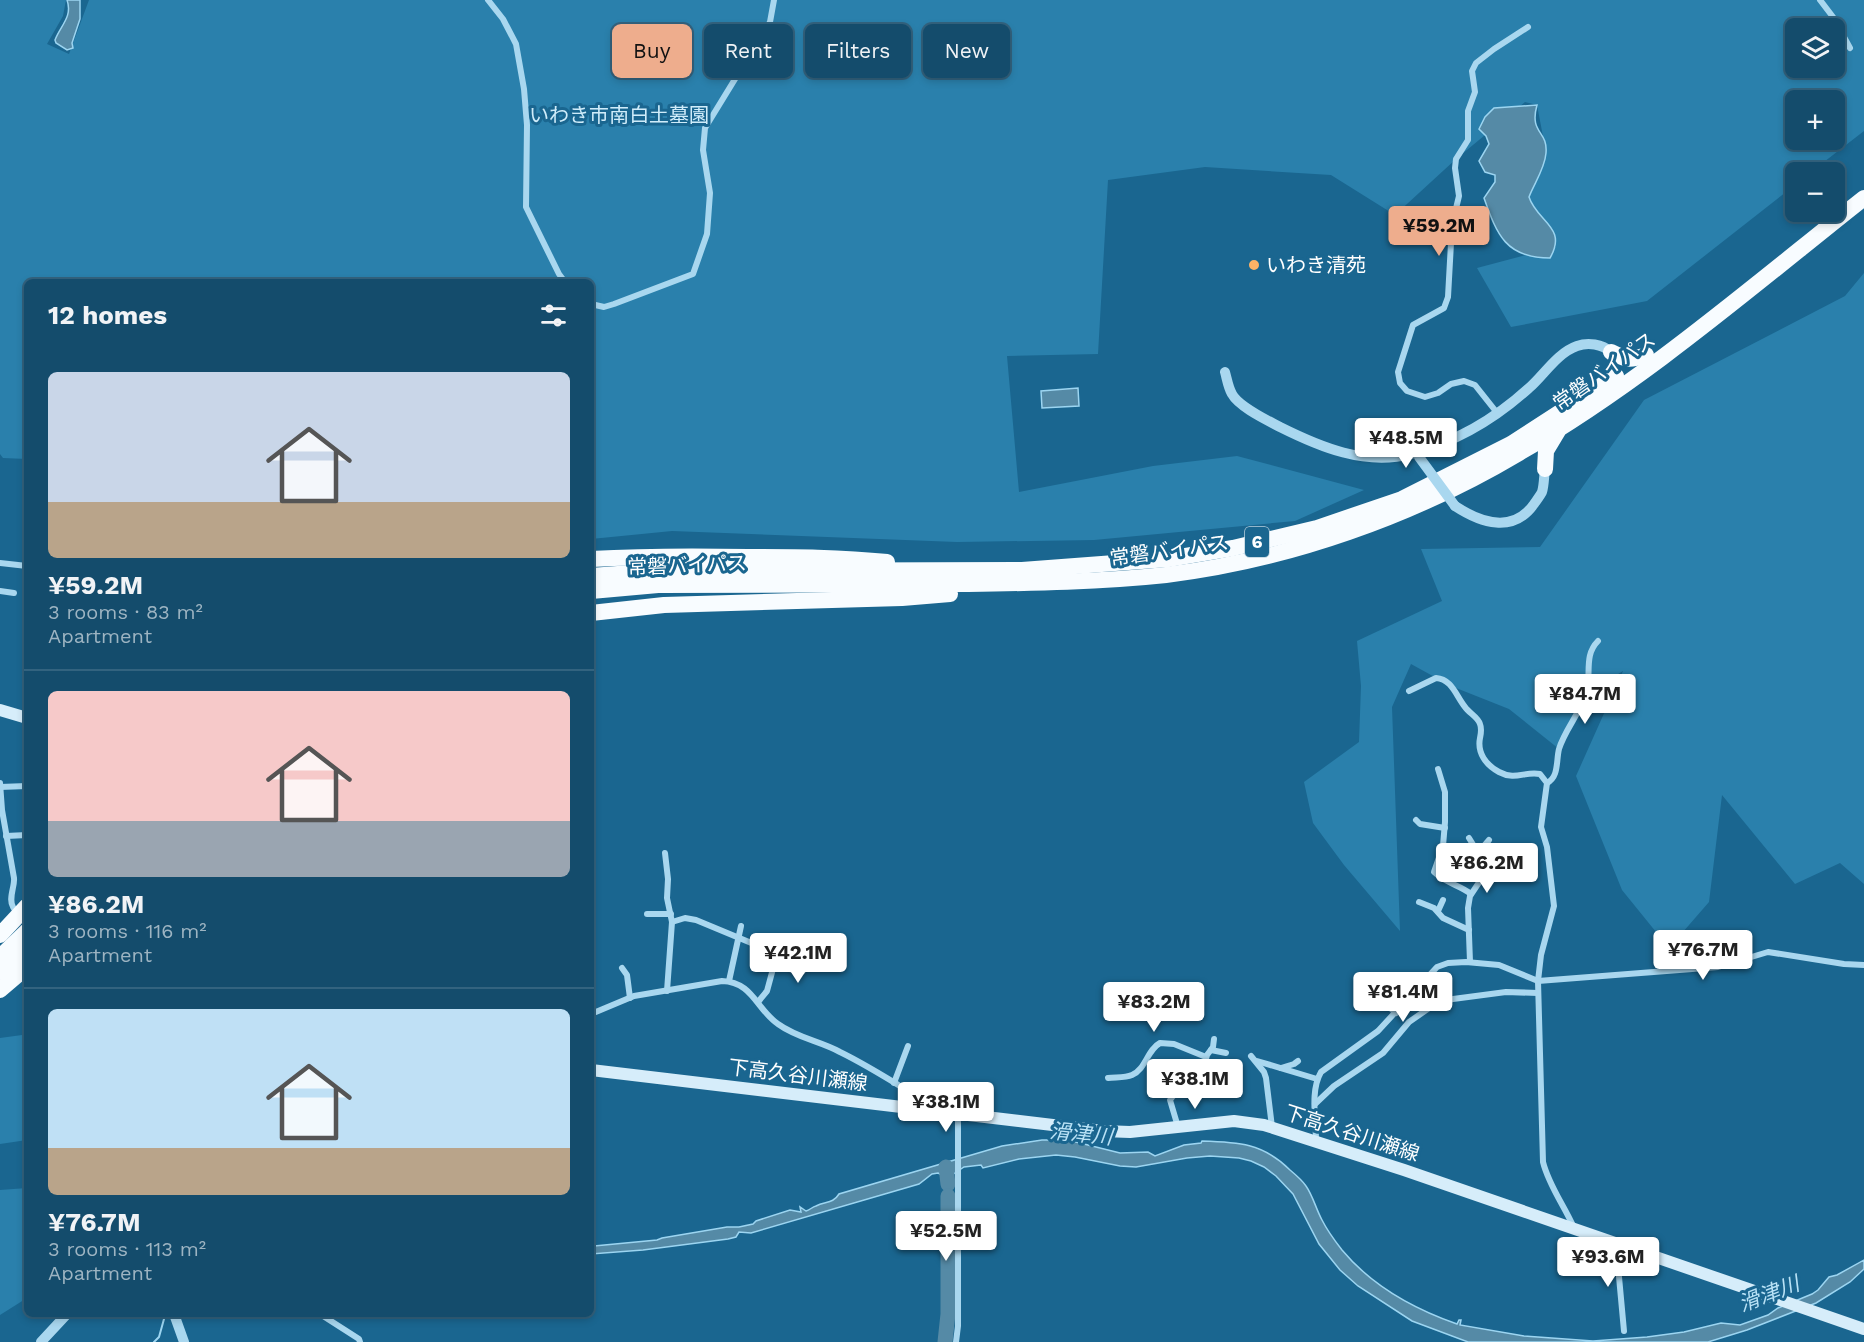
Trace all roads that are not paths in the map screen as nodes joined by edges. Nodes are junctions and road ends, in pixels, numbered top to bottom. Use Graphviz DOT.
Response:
graph roads {
  1 [pos="488,0"];
  2 [pos="774,0"];
  3 [pos="1820,0"];
  4 [pos="1528,27"];
  5 [pos="1850,48"];
  6 [pos="1864,185"];
  7 [pos="1864,198"];
  8 [pos="1845,200"];
  9 [pos="1817,222"];
  10 [pos="563,279"];
  11 [pos="594,305"];
  12 [pos="1611,352"];
  13 [pos="1646,355"];
  14 [pos="1225,372"];
  15 [pos="1604,384"];
  16 [pos="1498,414"];
  17 [pos="1561,428"];
  18 [pos="1518,454"];
  19 [pos="1414,455"];
  20 [pos="1545,469"];
  21 [pos="594,559"];
  22 [pos="0,564"];
  23 [pos="24,566"];
  24 [pos="964,571"];
  25 [pos="594,576"];
  26 [pos="1049,583"];
  27 [pos="0,591"];
  28 [pos="594,591"];
  29 [pos="14,593"];
  30 [pos="594,613"];
  31 [pos="1598,641"];
  32 [pos="1409,691"];
  33 [pos="0,710"];
  34 [pos="24,716"];
  35 [pos="1438,769"];
  36 [pos="1547,783"];
  37 [pos="0,785"];
  38 [pos="24,786"];
  39 [pos="1,807"];
  40 [pos="1416,820"];
  41 [pos="1445,828"];
  42 [pos="24,835"];
  43 [pos="6,836"];
  44 [pos="1469,838"];
  45 [pos="1489,840"];
  46 [pos="665,853"];
  47 [pos="1478,853"];
  48 [pos="1471,894"];
  49 [pos="1443,900"];
  50 [pos="1419,902"];
  51 [pos="24,909"];
  52 [pos="1438,911"];
  53 [pos="647,914"];
  54 [pos="671,914"];
  55 [pos="24,918"];
  56 [pos="672,922"];
  57 [pos="741,926"];
  58 [pos="1469,930"];
  59 [pos="0,934"];
  60 [pos="738,936"];
  61 [pos="24,937"];
  62 [pos="770,940"];
  63 [pos="24,950"];
  64 [pos="768,950"];
  65 [pos="1470,962"];
  66 [pos="808,963"];
  67 [pos="1864,964"];
  68 [pos="774,965"];
  69 [pos="9,968"];
  70 [pos="622,968"];
  71 [pos="729,981"];
  72 [pos="1538,981"];
  73 [pos="0,990"];
  74 [pos="667,991"];
  75 [pos="1358,991"];
  76 [pos="1538,993"];
  77 [pos="630,998"];
  78 [pos="758,1002"];
  79 [pos="594,1013"];
  80 [pos="1396,1013"];
  81 [pos="1214,1039"];
  82 [pos="908,1046"];
  83 [pos="1211,1050"];
  84 [pos="1226,1053"];
  85 [pos="1206,1057"];
  86 [pos="1298,1061"];
  87 [pos="1280,1069"];
  88 [pos="594,1070"];
  89 [pos="1108,1078"];
  90 [pos="1317,1079"];
  91 [pos="894,1083"];
  92 [pos="1315,1104"];
  93 [pos="943,1112"];
  94 [pos="958,1114"];
  95 [pos="1178,1127"];
  96 [pos="1272,1127"];
  97 [pos="1316,1140"];
  98 [pos="1574,1228"];
  99 [pos="956,1244"];
  100 [pos="1620,1244"];
  101 [pos="943,1246"];
  102 [pos="64,1317"];
  103 [pos="175,1317"];
  104 [pos="325,1317"];
  105 [pos="1864,1329"];
  106 [pos="1624,1331"];
  107 [pos="41,1342"];
  108 [pos="184,1342"];
  109 [pos="360,1342"];
  110 [pos="956,1342"];
  1 -- 10 [label="street"];
  2 -- 11 [label="street"];
  3 -- 5 [label="street"];
  4 -- 16 [label="street"];
  6 -- 8 [label="highway"];
  7 -- 17 [label="highway, 常磐バイパス / 6"];
  9 -- 13 [label="highway, 常磐バイパス / 6"];
  12 -- 13 [label="highway"];
  12 -- 15 [label="highway"];
  12 -- 16 [label="street"];
  13 -- 15 [label="highway, 常磐バイパス / 6"];
  14 -- 19 [label="street"];
  15 -- 24 [label="highway, 常磐バイパス / 6"];
  16 -- 19 [label="street"];
  17 -- 18 [label="highway, 常磐バイパス / 6"];
  17 -- 20 [label="highway"];
  18 -- 20 [label="highway"];
  18 -- 26 [label="highway, 常磐バイパス / 6"];
  19 -- 20 [label="street, bridge"];
  21 -- 24 [label="highway"];
  22 -- 23 [label="street"];
  24 -- 25 [label="highway, 常磐バイパス / 6"];
  26 -- 28 [label="highway, 常磐バイパス / 6"];
  26 -- 30 [label="highway"];
  27 -- 29 [label="street"];
  31 -- 36 [label="street"];
  32 -- 36 [label="street"];
  33 -- 34 [label="main road"];
  35 -- 41 [label="street"];
  36 -- 72 [label="street"];
  37 -- 38 [label="street"];
  37 -- 39 [label="street"];
  39 -- 43 [label="street"];
  40 -- 41 [label="street"];
  41 -- 48 [label="street"];
  42 -- 43 [label="street"];
  43 -- 55 [label="street"];
  44 -- 47 [label="street"];
  45 -- 47 [label="street"];
  46 -- 54 [label="street"];
  47 -- 48 [label="street"];
  48 -- 58 [label="street"];
  49 -- 52 [label="street"];
  50 -- 52 [label="street"];
  51 -- 59 [label="highway, bridge"];
  52 -- 58 [label="street"];
  53 -- 54 [label="street"];
  54 -- 56 [label="street"];
  56 -- 60 [label="street"];
  56 -- 74 [label="street"];
  57 -- 60 [label="street"];
  58 -- 65 [label="street"];
  60 -- 64 [label="street"];
  60 -- 71 [label="street"];
  61 -- 69 [label="highway"];
  62 -- 64 [label="street"];
  63 -- 69 [label="highway"];
  64 -- 68 [label="street"];
  65 -- 72 [label="street"];
  65 -- 80 [label="street"];
  66 -- 68 [label="street"];
  67 -- 72 [label="street"];
  68 -- 78 [label="street"];
  69 -- 73 [label="highway"];
  70 -- 77 [label="street"];
  71 -- 74 [label="street"];
  71 -- 78 [label="street"];
  72 -- 76 [label="street"];
  74 -- 77 [label="street"];
  75 -- 80 [label="street"];
  76 -- 92 [label="street"];
  76 -- 98 [label="street"];
  77 -- 79 [label="street"];
  78 -- 91 [label="street"];
  80 -- 90 [label="street"];
  81 -- 83 [label="street"];
  82 -- 91 [label="street"];
  83 -- 84 [label="street"];
  83 -- 85 [label="street"];
  85 -- 89 [label="street"];
  85 -- 95 [label="street"];
  86 -- 87 [label="street"];
  87 -- 90 [label="street"];
  87 -- 96 [label="street"];
  88 -- 93 [label="main road, 下高久谷川瀬線"];
  90 -- 92 [label="street"];
  91 -- 93 [label="street"];
  92 -- 97 [label="street"];
  93 -- 94 [label="main road, 下高久谷川瀬線"];
  94 -- 95 [label="main road, 下高久谷川瀬線"];
  94 -- 99 [label="street"];
  95 -- 96 [label="main road, 下高久谷川瀬線"];
  96 -- 97 [label="main road, 下高久谷川瀬線"];
  97 -- 98 [label="main road, 下高久谷川瀬線"];
  98 -- 100 [label="main road, 下高久谷川瀬線"];
  99 -- 101 [label="street"];
  99 -- 110 [label="street"];
  100 -- 105 [label="main road, 下高久谷川瀬線"];
  100 -- 106 [label="street"];
  102 -- 107 [label="street"];
  103 -- 108 [label="street"];
  104 -- 109 [label="street"];
}
